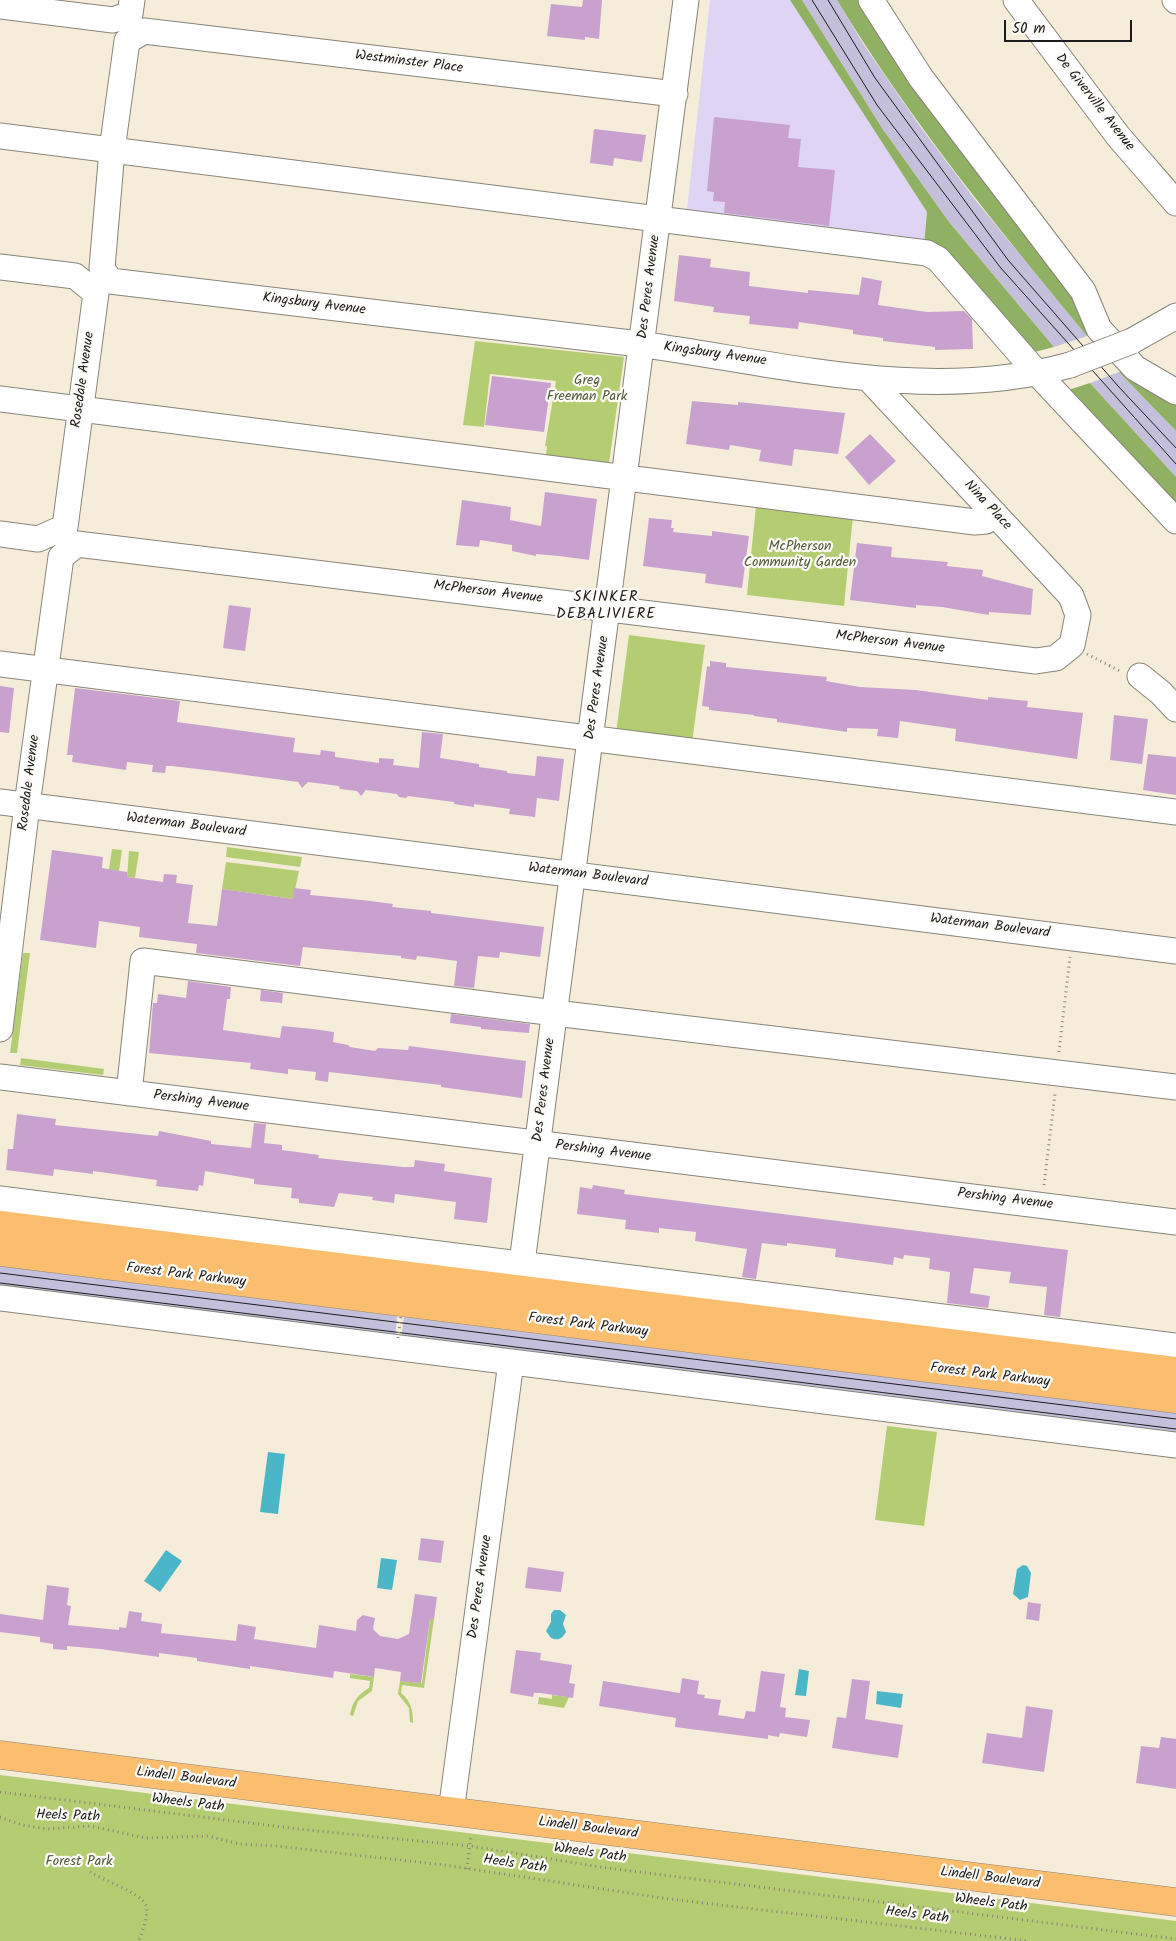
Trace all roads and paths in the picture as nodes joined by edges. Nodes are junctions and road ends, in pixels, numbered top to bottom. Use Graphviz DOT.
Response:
graph roads {
  1 [pos="686,0"];
  2 [pos="871,0"];
  3 [pos="1016,0"];
  4 [pos="0,6"];
  5 [pos="135,15"];
  6 [pos="675,94"];
  7 [pos="0,136"];
  8 [pos="112,150"];
  9 [pos="1176,204"];
  10 [pos="658,220"];
  11 [pos="0,267"];
  12 [pos="1176,316"];
  13 [pos="642,345"];
  14 [pos="1037,373"];
  15 [pos="868,378"];
  16 [pos="1176,392"];
  17 [pos="0,399"];
  18 [pos="80,409"];
  19 [pos="625,479"];
  20 [pos="995,514"];
  21 [pos="1176,521"];
  22 [pos="0,534"];
  23 [pos="77,544"];
  24 [pos="608,607"];
  25 [pos="1072,645"];
  26 [pos="0,664"];
  27 [pos="45,670"];
  28 [pos="1140,676"];
  29 [pos="1176,709"];
  30 [pos="591,738"];
  31 [pos="0,802"];
  32 [pos="27,805"];
  33 [pos="1176,812"];
  34 [pos="573,874"];
  35 [pos="5,943"];
  36 [pos="1176,951"];
  37 [pos="555,1013"];
  38 [pos="0,1030"];
  39 [pos="0,1077"];
  40 [pos="1176,1087"];
  41 [pos="129,1093"];
  42 [pos="538,1144"];
  43 [pos="0,1199"];
  44 [pos="1176,1222"];
  45 [pos="0,1225"];
  46 [pos="0,1252"];
  47 [pos="520,1277"];
  48 [pos="0,1298"];
  49 [pos="400,1316"];
  50 [pos="515,1317"];
  51 [pos="398,1338"];
  52 [pos="1176,1346"];
  53 [pos="511,1362"];
  54 [pos="1176,1371"];
  55 [pos="1176,1399"];
  56 [pos="1176,1445"];
  57 [pos="0,1755"];
  58 [pos="0,1792"];
  59 [pos="451,1812"];
  60 [pos="0,1817"];
  61 [pos="471,1834"];
  62 [pos="470,1846"];
  63 [pos="467,1869"];
  64 [pos="90,1872"];
  65 [pos="1176,1902"];
  66 [pos="1176,1939"];
  67 [pos="139,1941"];
  68 [pos="1029,1941"];
  1 -- 6 [label="street, Des Peres Avenue"];
  2 -- 16 [label="street"];
  3 -- 9 [label="street, De Giverville Avenue"];
  4 -- 5 [label="street, Westminster Place"];
  5 -- 6 [label="street, Westminster Place"];
  5 -- 8 [label="street"];
  6 -- 10 [label="street, Des Peres Avenue"];
  7 -- 8 [label="street"];
  8 -- 10 [label="street"];
  8 -- 13 [label="street, Kingsbury Avenue"];
  10 -- 13 [label="street, Des Peres Avenue"];
  10 -- 14 [label="street"];
  11 -- 18 [label="street, Rosedale Avenue"];
  12 -- 14 [label="street, Kingsbury Avenue, bridge"];
  13 -- 15 [label="street, Kingsbury Avenue"];
  13 -- 19 [label="street, Des Peres Avenue"];
  14 -- 15 [label="street, Kingsbury Avenue"];
  14 -- 21 [label="street"];
  15 -- 20 [label="street, Nina Place"];
  17 -- 18 [label="street"];
  18 -- 19 [label="street"];
  18 -- 22 [label="street, Rosedale Avenue"];
  19 -- 20 [label="street"];
  19 -- 24 [label="street, Des Peres Avenue"];
  20 -- 25 [label="street, Nina Place"];
  23 -- 24 [label="street, McPherson Avenue"];
  23 -- 27 [label="street, Rosedale Avenue"];
  24 -- 25 [label="street, McPherson Avenue"];
  24 -- 30 [label="street, Des Peres Avenue"];
  25 -- 28 [label="path"];
  26 -- 27 [label="street"];
  27 -- 30 [label="street"];
  27 -- 32 [label="street, Rosedale Avenue"];
  28 -- 29 [label="street"];
  30 -- 33 [label="street"];
  30 -- 34 [label="street, Des Peres Avenue"];
  31 -- 32 [label="street, Waterman Boulevard"];
  32 -- 34 [label="street, Waterman Boulevard"];
  32 -- 35 [label="street, Rosedale Avenue"];
  34 -- 36 [label="street, Waterman Boulevard"];
  34 -- 37 [label="street, Des Peres Avenue"];
  35 -- 38 [label="street, Rosedale Avenue"];
  37 -- 40 [label="street"];
  37 -- 41 [label="street"];
  37 -- 42 [label="street, Des Peres Avenue"];
  39 -- 41 [label="street, Pershing Avenue"];
  41 -- 42 [label="street, Pershing Avenue"];
  42 -- 44 [label="street, Pershing Avenue"];
  42 -- 47 [label="street, Des Peres Avenue"];
  43 -- 47 [label="street"];
  45 -- 47 [label="main road, Forest Park Parkway"];
  46 -- 50 [label="main road, Forest Park Parkway"];
  47 -- 50 [label="street, Des Peres Avenue"];
  47 -- 52 [label="street"];
  47 -- 54 [label="main road, Forest Park Parkway"];
  48 -- 53 [label="street"];
  49 -- 51 [label="path, bridge"];
  50 -- 55 [label="main road, Forest Park Parkway"];
  53 -- 56 [label="street"];
  53 -- 59 [label="street, Des Peres Avenue"];
  57 -- 59 [label="main road, Lindell Boulevard"];
  58 -- 62 [label="path, Wheels Path"];
  59 -- 65 [label="main road, Lindell Boulevard"];
  60 -- 63 [label="path, Heels Path"];
  61 -- 62 [label="path"];
  62 -- 63 [label="path"];
  62 -- 66 [label="path, Wheels Path"];
  63 -- 68 [label="path, Heels Path"];
  64 -- 67 [label="path"];
}
